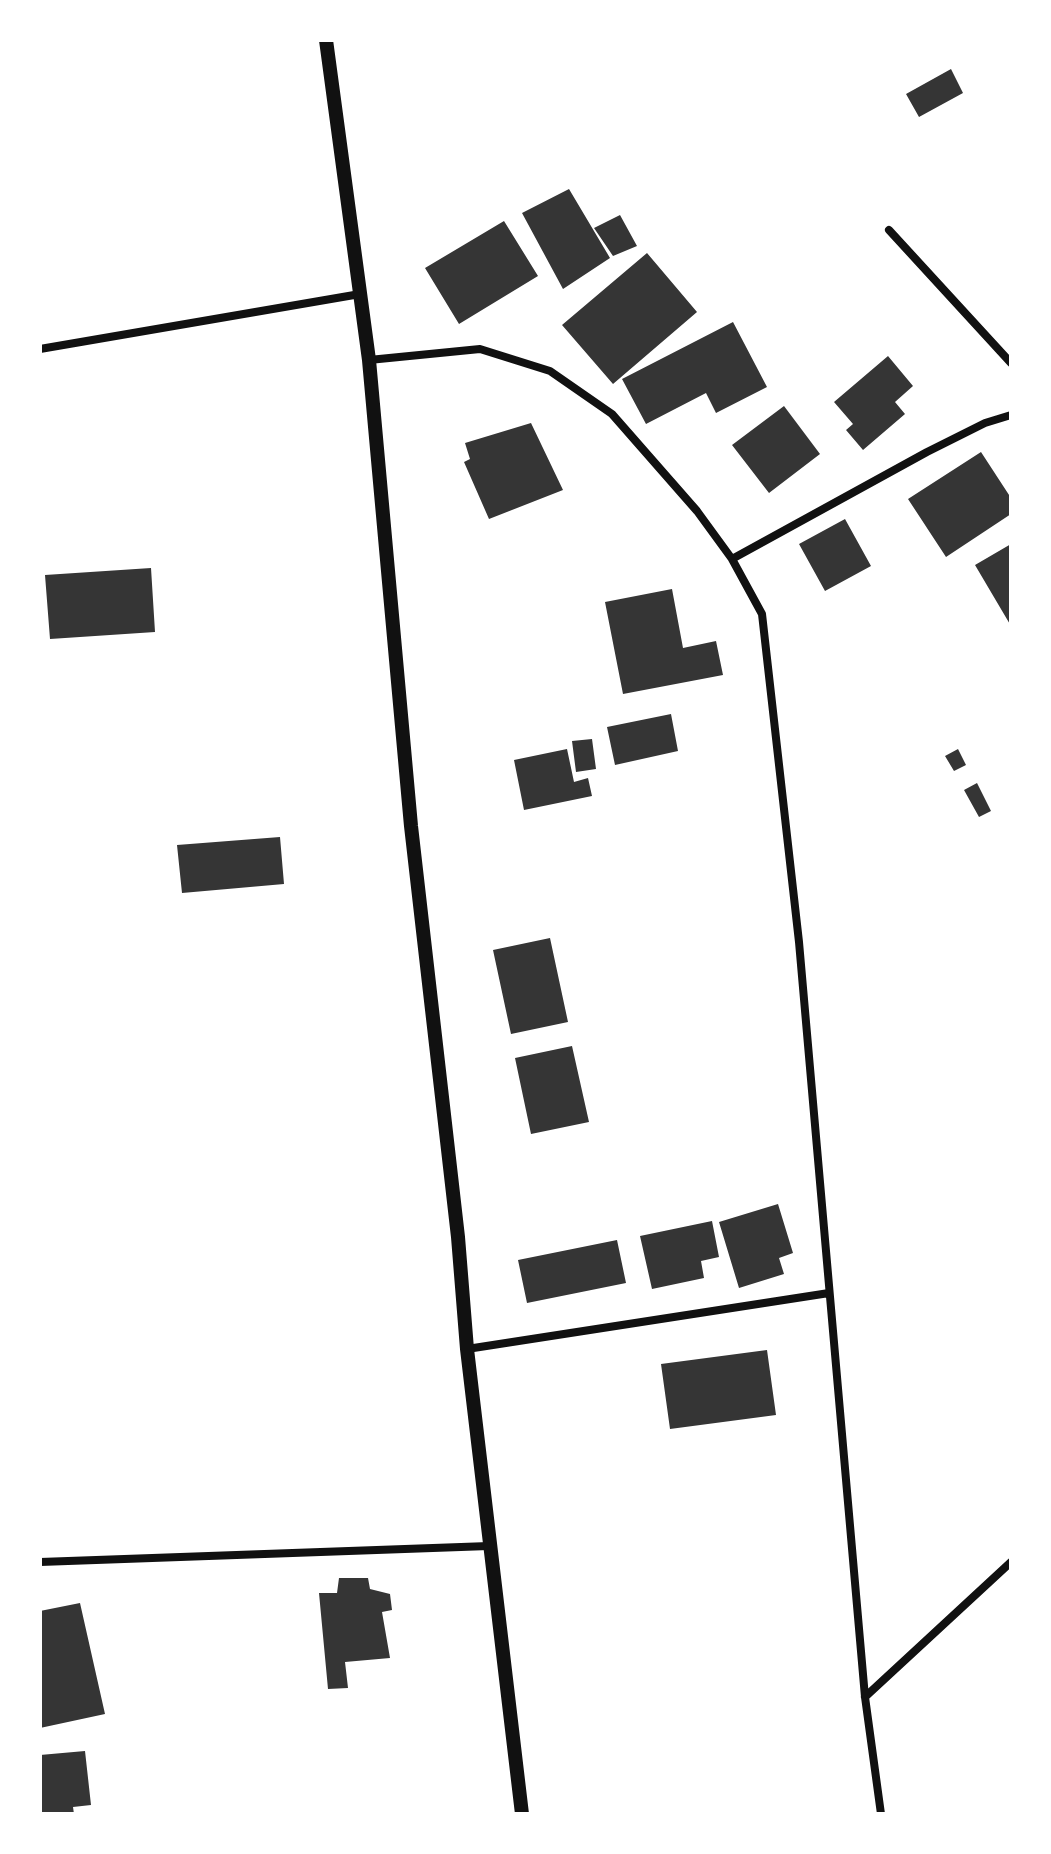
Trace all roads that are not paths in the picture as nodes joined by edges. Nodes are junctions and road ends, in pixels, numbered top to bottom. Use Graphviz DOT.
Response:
graph roads {
  1 [pos="326,40"];
  2 [pos="889,230"];
  3 [pos="361,294"];
  4 [pos="40,349"];
  5 [pos="369,360"];
  6 [pos="1011,363"];
  7 [pos="1011,415"];
  8 [pos="732,559"];
  9 [pos="829,1293"];
  10 [pos="467,1349"];
  11 [pos="489,1546"];
  12 [pos="40,1562"];
  13 [pos="1011,1562"];
  14 [pos="865,1697"];
  15 [pos="522,1814"];
  16 [pos="881,1814"];
  1 -- 3 [label="street"];
  2 -- 6 [label="street"];
  3 -- 4 [label="street"];
  3 -- 5 [label="street"];
  5 -- 8 [label="street"];
  5 -- 10 [label="street"];
  7 -- 8 [label="street"];
  8 -- 9 [label="street"];
  9 -- 10 [label="street"];
  9 -- 14 [label="street"];
  10 -- 11 [label="street"];
  11 -- 12 [label="street"];
  11 -- 15 [label="street"];
  13 -- 14 [label="street"];
  14 -- 16 [label="street"];
}
